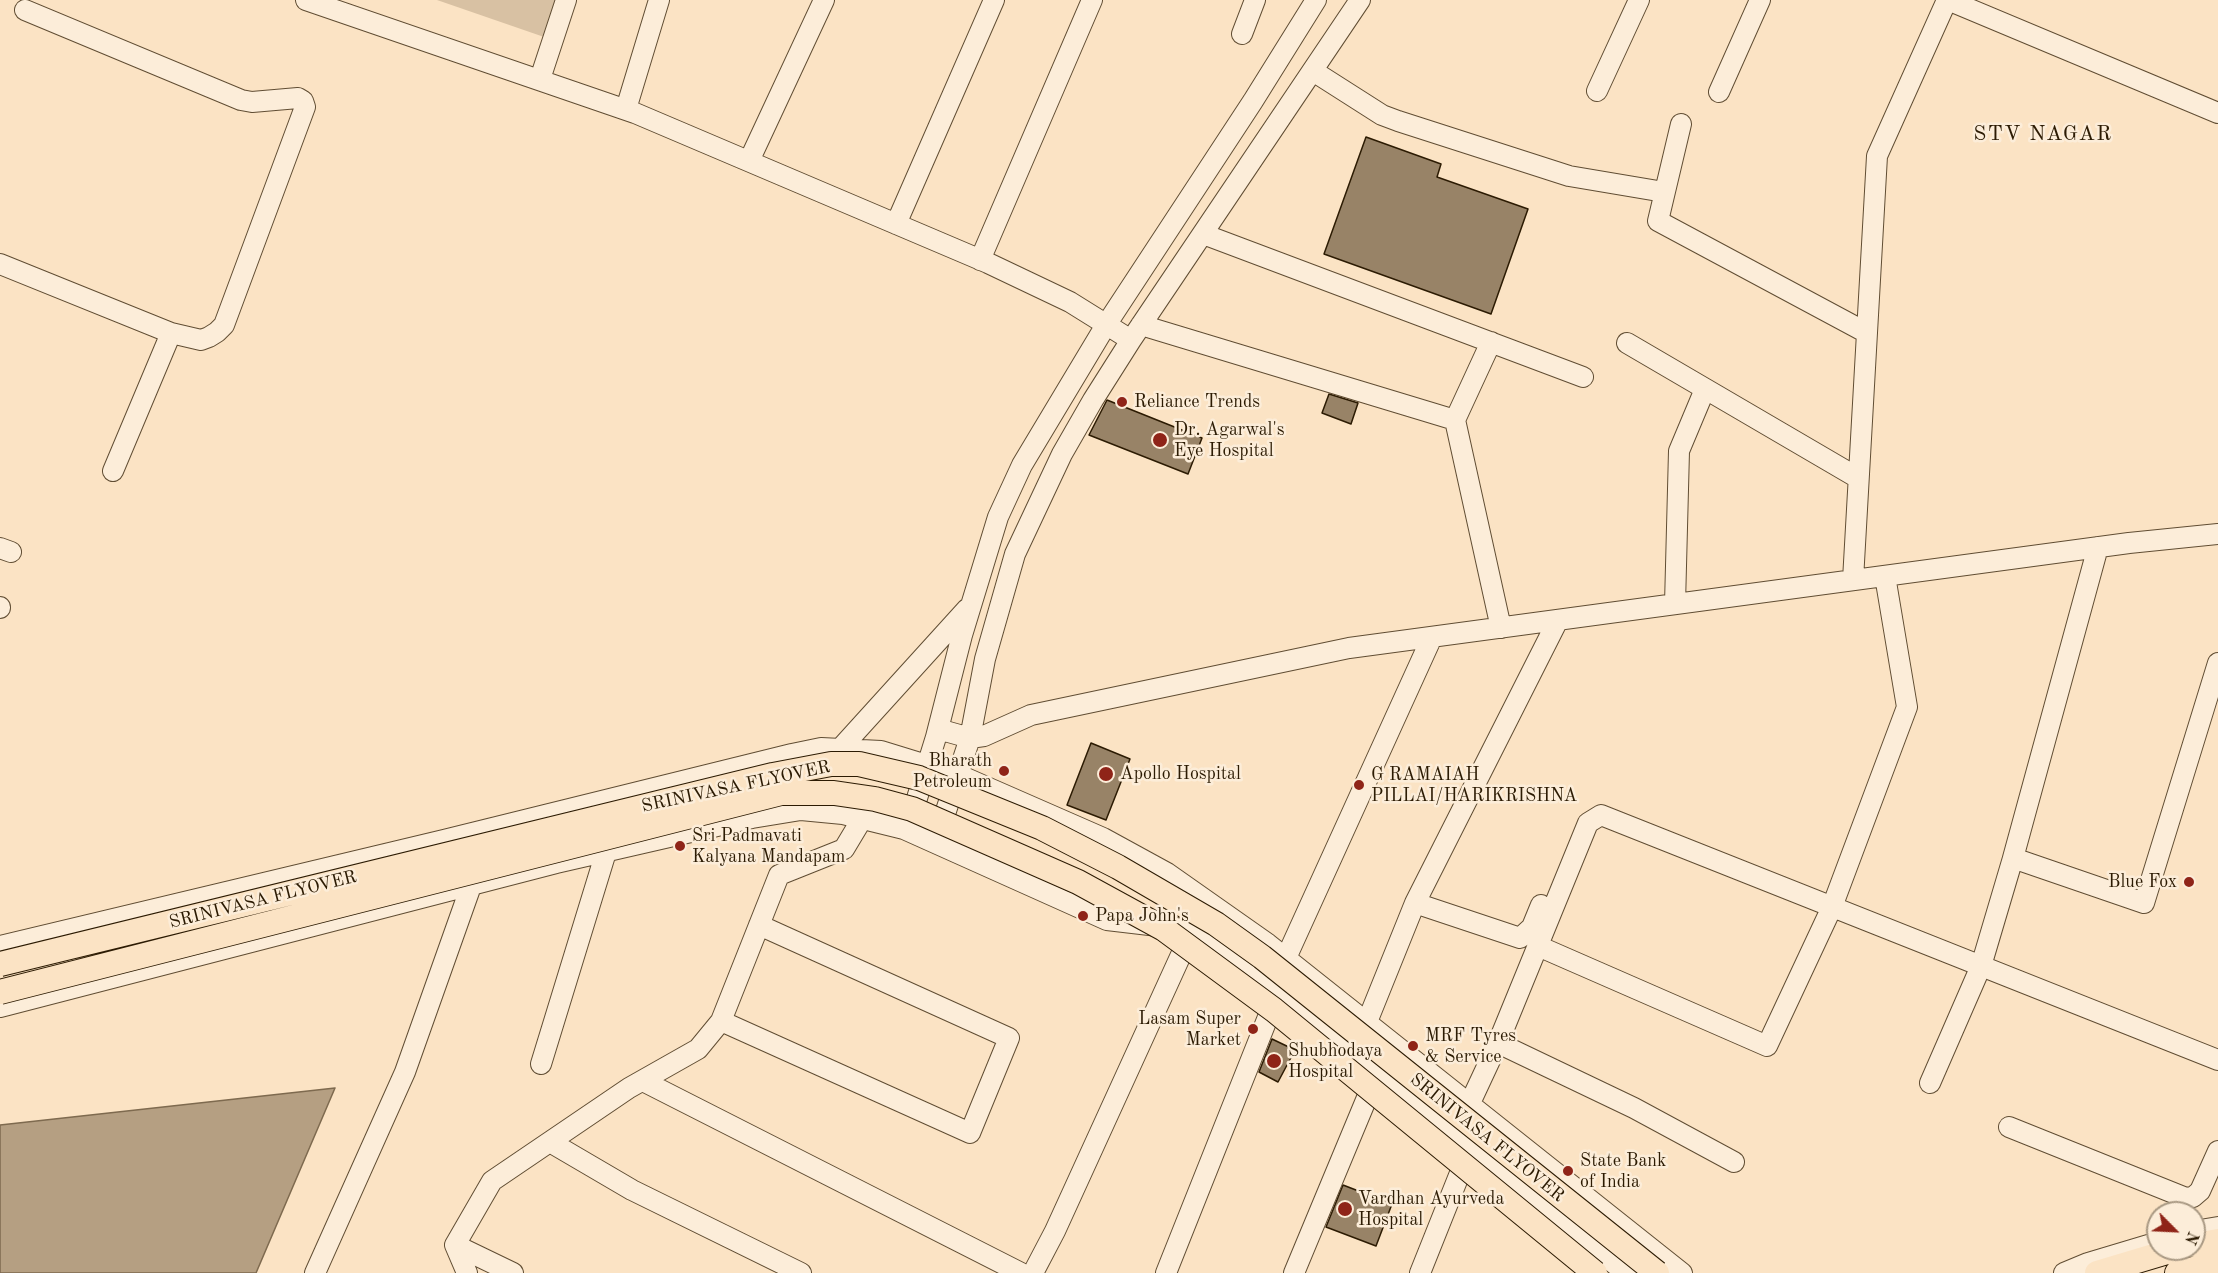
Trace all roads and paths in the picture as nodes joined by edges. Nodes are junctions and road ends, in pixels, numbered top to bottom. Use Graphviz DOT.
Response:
graph roads {
  1 [pos="306,0"];
  2 [pos="566,0"];
  3 [pos="659,0"];
  4 [pos="824,0"];
  5 [pos="994,0"];
  6 [pos="1092,0"];
  7 [pos="1255,0"];
  8 [pos="1316,0"];
  9 [pos="1360,0"];
  10 [pos="1639,0"];
  11 [pos="1760,0"];
  12 [pos="1947,0"];
  13 [pos="25,10"];
  14 [pos="1242,34"];
  15 [pos="1313,71"];
  16 [pos="540,79"];
  17 [pos="1597,91"];
  18 [pos="1719,92"];
  19 [pos="626,110"];
  20 [pos="2218,113"];
  21 [pos="1681,124"];
  22 [pos="749,161"];
  23 [pos="1664,192"];
  24 [pos="896,224"];
  25 [pos="1203,234"];
  26 [pos="980,260"];
  27 [pos="0,264"];
  28 [pos="1106,325"];
  29 [pos="1136,332"];
  30 [pos="171,333"];
  31 [pos="1867,333"];
  32 [pos="1491,342"];
  33 [pos="1627,343"];
  34 [pos="1583,377"];
  35 [pos="1705,389"];
  36 [pos="1455,420"];
  37 [pos="113,471"];
  38 [pos="1858,478"];
  39 [pos="2218,534"];
  40 [pos="2097,547"];
  41 [pos="1885,576"];
  42 [pos="1853,580"];
  43 [pos="972,603"];
  44 [pos="1675,604"];
  45 [pos="1558,620"];
  46 [pos="1500,628"];
  47 [pos="1432,637"];
  48 [pos="2218,663"];
  49 [pos="2214,690"];
  50 [pos="938,729"];
  51 [pos="970,738"];
  52 [pos="840,749"];
  53 [pos="927,765"];
  54 [pos="959,775"];
  55 [pos="1583,807"];
  56 [pos="862,819"];
  57 [pos="907,831"];
  58 [pos="935,843"];
  59 [pos="606,852"];
  60 [pos="2013,858"];
  61 [pos="471,886"];
  62 [pos="1415,903"];
  63 [pos="1832,907"];
  64 [pos="759,925"];
  65 [pos="1192,930"];
  66 [pos="0,946"];
  67 [pos="1538,946"];
  68 [pos="1286,958"];
  69 [pos="0,964"];
  70 [pos="1981,966"];
  71 [pos="0,992"];
  72 [pos="1277,994"];
  73 [pos="0,1007"];
  74 [pos="720,1020"];
  75 [pos="1367,1022"];
  76 [pos="1498,1043"];
  77 [pos="2218,1060"];
  78 [pos="541,1064"];
  79 [pos="1377,1073"];
  80 [pos="643,1081"];
  81 [pos="1930,1083"];
  82 [pos="1470,1103"];
  83 [pos="2009,1127"];
  84 [pos="550,1142"];
  85 [pos="1470,1148"];
  86 [pos="2218,1151"];
  87 [pos="1734,1162"];
  88 [pos="455,1245"];
  89 [pos="2146,1246"];
  90 [pos="2146,1258"];
  91 [pos="2218,1263"];
  92 [pos="315,1273"];
  93 [pos="466,1273"];
  94 [pos="513,1273"];
  95 [pos="801,1273"];
  96 [pos="1021,1273"];
  97 [pos="1033,1273"];
  98 [pos="1166,1273"];
  99 [pos="1294,1273"];
  100 [pos="1420,1273"];
  101 [pos="1595,1273"];
  102 [pos="1626,1273"];
  103 [pos="1657,1273"];
  104 [pos="1682,1273"];
  105 [pos="2064,1273"];
  106 [pos="2097,1273"];
  107 [pos="2177,1273"];
  1 -- 16 [label="street"];
  2 -- 16 [label="street"];
  3 -- 19 [label="street"];
  4 -- 22 [label="street"];
  5 -- 24 [label="street"];
  6 -- 26 [label="street"];
  7 -- 14 [label="street"];
  8 -- 28 [label="street"];
  9 -- 15 [label="street"];
  10 -- 17 [label="street"];
  11 -- 18 [label="street"];
  12 -- 20 [label="street"];
  12 -- 31 [label="street"];
  13 -- 30 [label="street"];
  15 -- 23 [label="street"];
  15 -- 25 [label="street"];
  16 -- 19 [label="street"];
  19 -- 22 [label="street"];
  21 -- 23 [label="street"];
  22 -- 24 [label="street"];
  23 -- 31 [label="street"];
  24 -- 26 [label="street"];
  25 -- 29 [label="street"];
  25 -- 32 [label="street"];
  26 -- 28 [label="street"];
  27 -- 30 [label="street"];
  28 -- 29 [label="street"];
  28 -- 43 [label="street"];
  29 -- 36 [label="street"];
  29 -- 51 [label="street"];
  30 -- 37 [label="street"];
  31 -- 38 [label="street"];
  32 -- 34 [label="street"];
  32 -- 36 [label="street"];
  33 -- 35 [label="street"];
  35 -- 38 [label="street"];
  35 -- 44 [label="street"];
  36 -- 46 [label="street"];
  38 -- 42 [label="street"];
  39 -- 40 [label="street"];
  40 -- 41 [label="street"];
  40 -- 60 [label="street"];
  41 -- 42 [label="street"];
  41 -- 63 [label="street"];
  42 -- 44 [label="street"];
  43 -- 50 [label="street"];
  43 -- 52 [label="street"];
  44 -- 45 [label="street"];
  45 -- 46 [label="street"];
  45 -- 62 [label="street"];
  46 -- 47 [label="street"];
  47 -- 51 [label="street"];
  47 -- 68 [label="street"];
  48 -- 49 [label="street"];
  49 -- 60 [label="street"];
  50 -- 51 [label="street"];
  50 -- 53 [label="street"];
  51 -- 54 [label="street"];
  52 -- 53 [label="street"];
  52 -- 66 [label="street"];
  53 -- 54 [label="street"];
  53 -- 57 [label="street"];
  54 -- 58 [label="street"];
  54 -- 68 [label="street"];
  55 -- 62 [label="street"];
  56 -- 57 [label="street"];
  56 -- 59 [label="street"];
  56 -- 64 [label="street"];
  57 -- 58 [label="street"];
  58 -- 65 [label="street"];
  59 -- 61 [label="street"];
  59 -- 78 [label="street"];
  60 -- 70 [label="street"];
  61 -- 73 [label="street"];
  61 -- 92 [label="street"];
  62 -- 75 [label="street"];
  63 -- 67 [label="street"];
  63 -- 67 [label="street"];
  63 -- 70 [label="street"];
  64 -- 74 [label="street"];
  64 -- 74 [label="street"];
  65 -- 72 [label="street"];
  65 -- 97 [label="street"];
  67 -- 76 [label="street"];
  68 -- 75 [label="street"];
  69 -- 103 [label="main road, SRINIVASA FLYOVER, bridge"];
  70 -- 77 [label="street"];
  70 -- 81 [label="street"];
  71 -- 101 [label="main road, SRINIVASA FLYOVER, bridge"];
  72 -- 79 [label="street"];
  72 -- 98 [label="street"];
  74 -- 80 [label="street"];
  75 -- 82 [label="street"];
  76 -- 82 [label="street"];
  76 -- 87 [label="street"];
  79 -- 85 [label="street"];
  79 -- 99 [label="street"];
  80 -- 84 [label="street"];
  80 -- 96 [label="street"];
  82 -- 104 [label="street"];
  83 -- 86 [label="street"];
  84 -- 88 [label="street"];
  84 -- 95 [label="street"];
  85 -- 100 [label="street"];
  85 -- 102 [label="street"];
  88 -- 93 [label="street"];
  88 -- 94 [label="street"];
  89 -- 105 [label="street"];
  90 -- 106 [label="main road"];
  91 -- 107 [label="main road"];
}
